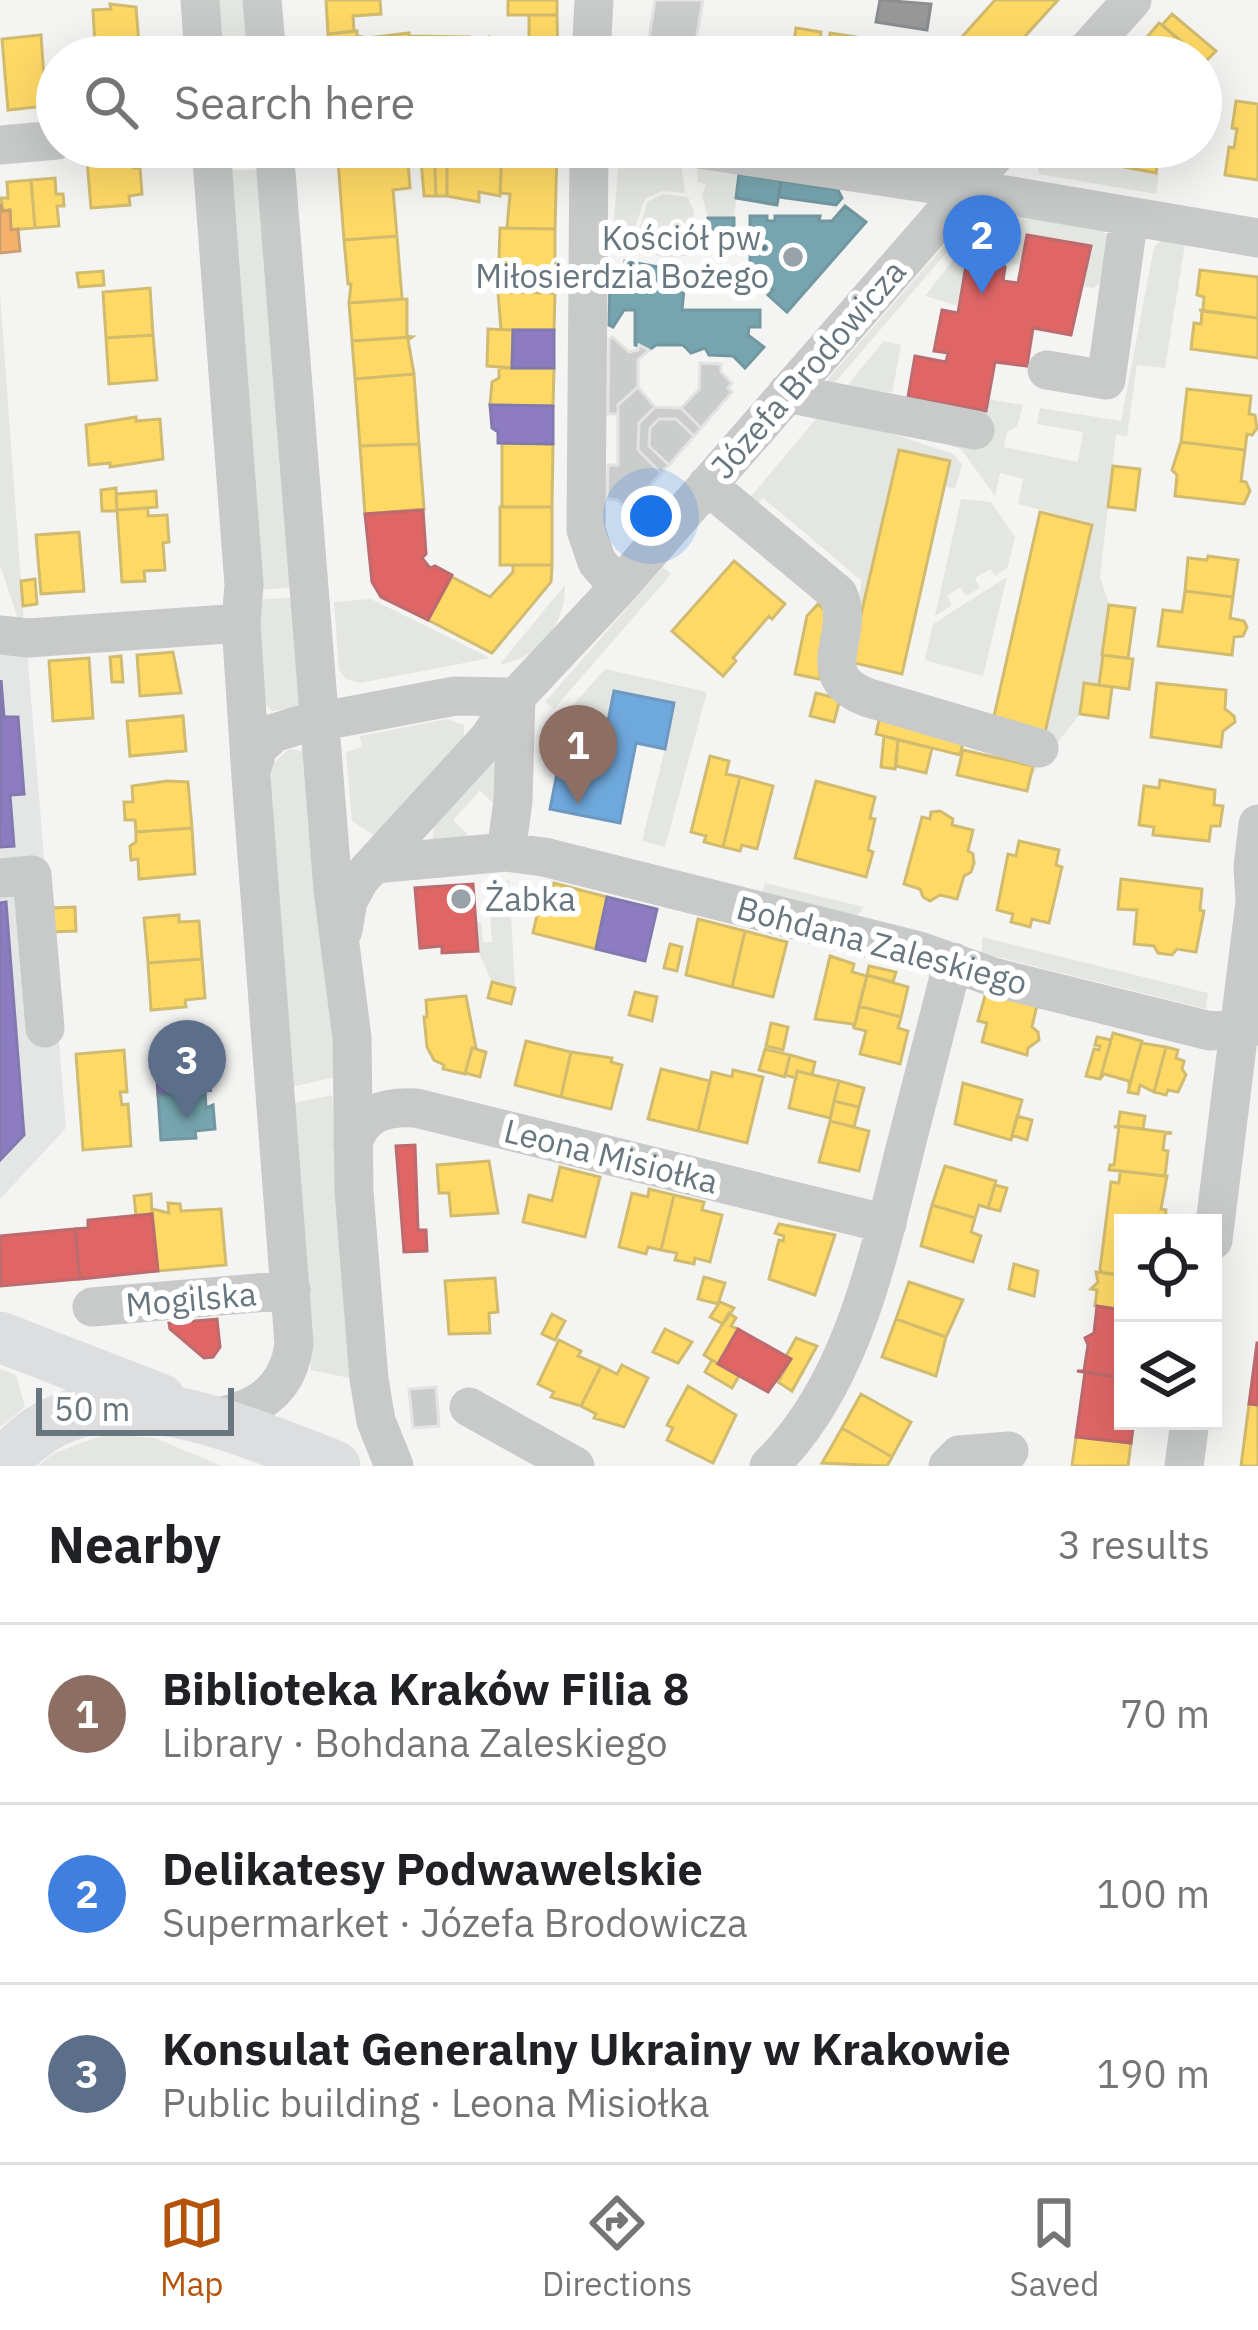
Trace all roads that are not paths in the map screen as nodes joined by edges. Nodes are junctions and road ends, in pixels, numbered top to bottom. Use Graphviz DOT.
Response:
graph roads {
  1 [pos="200,0"];
  2 [pos="262,0"];
  3 [pos="594,0"];
  4 [pos="1132,0"];
  5 [pos="203,36"];
  6 [pos="265,36"];
  7 [pos="592,36"];
  8 [pos="1100,36"];
  9 [pos="36,142"];
  10 [pos="0,145"];
  11 [pos="213,168"];
  12 [pos="276,168"];
  13 [pos="589,168"];
  14 [pos="825,168"];
  15 [pos="984,168"];
  16 [pos="965,189"];
  17 [pos="1140,219"];
  18 [pos="1258,238"];
  19 [pos="1129,340"];
  20 [pos="1047,370"];
  21 [pos="787,393"];
  22 [pos="975,430"];
  23 [pos="707,485"];
  24 [pos="619,587"];
  25 [pos="241,622"];
  26 [pos="1,635"];
  27 [pos="516,698"];
  28 [pos="320,722"];
  29 [pos="1040,748"];
  30 [pos="251,779"];
  31 [pos="1258,824"];
  32 [pos="506,853"];
  33 [pos="374,864"];
  34 [pos="0,878"];
  35 [pos="341,947"];
  36 [pos="953,962"];
  37 [pos="46,1028"];
  38 [pos="1249,1028"];
  39 [pos="353,1145"];
  40 [pos="1242,1145"];
  41 [pos="1221,1214"];
  42 [pos="886,1224"];
  43 [pos="291,1291"];
  44 [pos="92,1307"];
  45 [pos="0,1337"];
  46 [pos="469,1407"];
  47 [pos="211,1418"];
  48 [pos="1189,1430"];
  49 [pos="1009,1451"];
  50 [pos="388,1454"];
  51 [pos="2,1466"];
  52 [pos="335,1466"];
  53 [pos="575,1466"];
  54 [pos="769,1466"];
  55 [pos="948,1466"];
  56 [pos="1184,1466"];
  1 -- 5 [label="street"];
  2 -- 6 [label="street"];
  3 -- 7 [label="street"];
  4 -- 8 [label="street"];
  9 -- 10 [label="street"];
  11 -- 25 [label="street"];
  12 -- 28 [label="street"];
  13 -- 24 [label="street"];
  14 -- 16 [label="street"];
  15 -- 16 [label="street, Józefa Brodowicza"];
  16 -- 17 [label="street"];
  16 -- 21 [label="street, Józefa Brodowicza"];
  17 -- 18 [label="street"];
  17 -- 19 [label="street"];
  17 -- 20 [label="street"];
  21 -- 22 [label="street"];
  21 -- 23 [label="street, Józefa Brodowicza"];
  23 -- 24 [label="street, Józefa Brodowicza"];
  23 -- 29 [label="street"];
  24 -- 27 [label="street, Józefa Brodowicza"];
  25 -- 26 [label="street"];
  25 -- 30 [label="street"];
  27 -- 28 [label="street"];
  27 -- 32 [label="street"];
  27 -- 33 [label="street, Józefa Brodowicza"];
  28 -- 30 [label="street"];
  28 -- 35 [label="street"];
  30 -- 43 [label="street"];
  31 -- 38 [label="street"];
  32 -- 33 [label="street, Bohdana Zaleskiego"];
  32 -- 36 [label="street, Bohdana Zaleskiego"];
  33 -- 35 [label="street, Józefa Brodowicza"];
  34 -- 37 [label="street"];
  35 -- 39 [label="street"];
  36 -- 38 [label="street, Bohdana Zaleskiego"];
  36 -- 42 [label="street"];
  38 -- 40 [label="street"];
  39 -- 42 [label="street, Leona Misiołka"];
  39 -- 50 [label="street"];
  40 -- 41 [label="street"];
  42 -- 54 [label="street"];
  43 -- 44 [label="street, Mogilska"];
  43 -- 47 [label="street"];
  45 -- 47 [label="main road"];
  46 -- 53 [label="street"];
  47 -- 51 [label="main road"];
  47 -- 52 [label="main road"];
  48 -- 56 [label="street"];
  49 -- 55 [label="street"];
}
